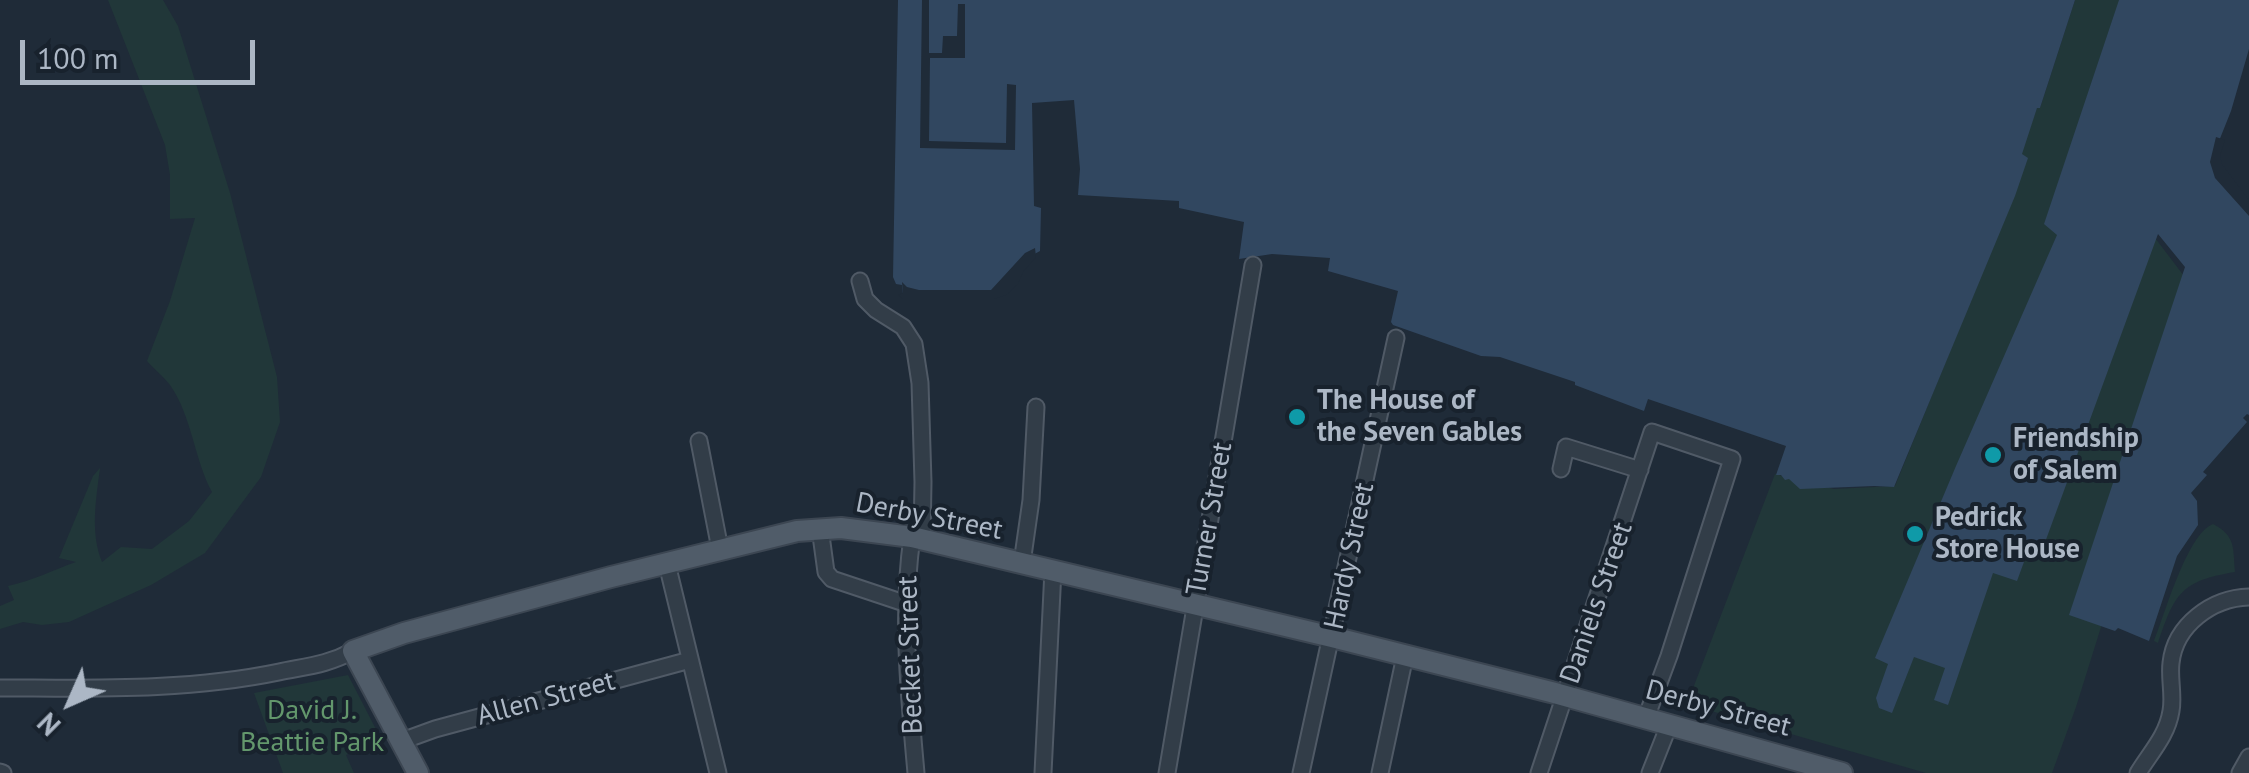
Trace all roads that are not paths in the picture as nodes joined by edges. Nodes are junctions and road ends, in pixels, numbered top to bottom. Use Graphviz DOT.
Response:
graph roads {
  1 [pos="1253,266"];
  2 [pos="860,281"];
  3 [pos="1396,338"];
  4 [pos="1036,407"];
  5 [pos="699,440"];
  6 [pos="1561,469"];
  7 [pos="1640,470"];
  8 [pos="820,528"];
  9 [pos="916,538"];
  10 [pos="720,550"];
  11 [pos="1022,563"];
  12 [pos="666,564"];
  13 [pos="1053,570"];
  14 [pos="2249,598"];
  15 [pos="907,604"];
  16 [pos="1195,605"];
  17 [pos="1332,637"];
  18 [pos="353,651"];
  19 [pos="1406,656"];
  20 [pos="690,660"];
  21 [pos="0,688"];
  22 [pos="1565,696"];
  23 [pos="1646,718"];
  24 [pos="1669,724"];
  25 [pos="402,741"];
  26 [pos="2249,757"];
  27 [pos="418,773"];
  28 [pos="718,773"];
  29 [pos="916,773"];
  30 [pos="1043,773"];
  31 [pos="1167,773"];
  32 [pos="1301,773"];
  33 [pos="1380,773"];
  34 [pos="1539,773"];
  35 [pos="1650,773"];
  36 [pos="1842,773"];
  37 [pos="2138,773"];
  38 [pos="2240,773"];
  1 -- 16 [label="street, Turner Street"];
  2 -- 9 [label="street, Becket Street"];
  3 -- 17 [label="street, Hardy Street"];
  4 -- 11 [label="street"];
  5 -- 10 [label="street"];
  6 -- 7 [label="street"];
  7 -- 22 [label="street, Daniels Street"];
  7 -- 23 [label="street, Daniels Street"];
  8 -- 9 [label="main road, Derby Street"];
  8 -- 10 [label="main road, Derby Street"];
  8 -- 15 [label="street"];
  9 -- 11 [label="main road, Derby Street"];
  9 -- 15 [label="street, Becket Street"];
  10 -- 12 [label="main road, Derby Street"];
  11 -- 13 [label="main road, Derby Street"];
  12 -- 18 [label="main road, Derby Street"];
  12 -- 20 [label="street"];
  13 -- 16 [label="main road, Derby Street"];
  13 -- 30 [label="street"];
  14 -- 37 [label="street"];
  15 -- 29 [label="street, Becket Street"];
  16 -- 17 [label="main road, Derby Street"];
  16 -- 31 [label="street, Turner Street"];
  17 -- 19 [label="main road, Derby Street"];
  17 -- 32 [label="street, Hardy Street"];
  18 -- 21 [label="street, Derby Street"];
  18 -- 25 [label="main road"];
  19 -- 22 [label="main road, Derby Street"];
  19 -- 33 [label="street"];
  20 -- 25 [label="street, Allen Street"];
  20 -- 28 [label="street"];
  22 -- 23 [label="main road, Derby Street"];
  22 -- 34 [label="street, Daniels Street"];
  23 -- 24 [label="main road, Derby Street"];
  24 -- 35 [label="street"];
  24 -- 36 [label="main road, Derby Street"];
  25 -- 27 [label="main road"];
  26 -- 38 [label="street"];
}
